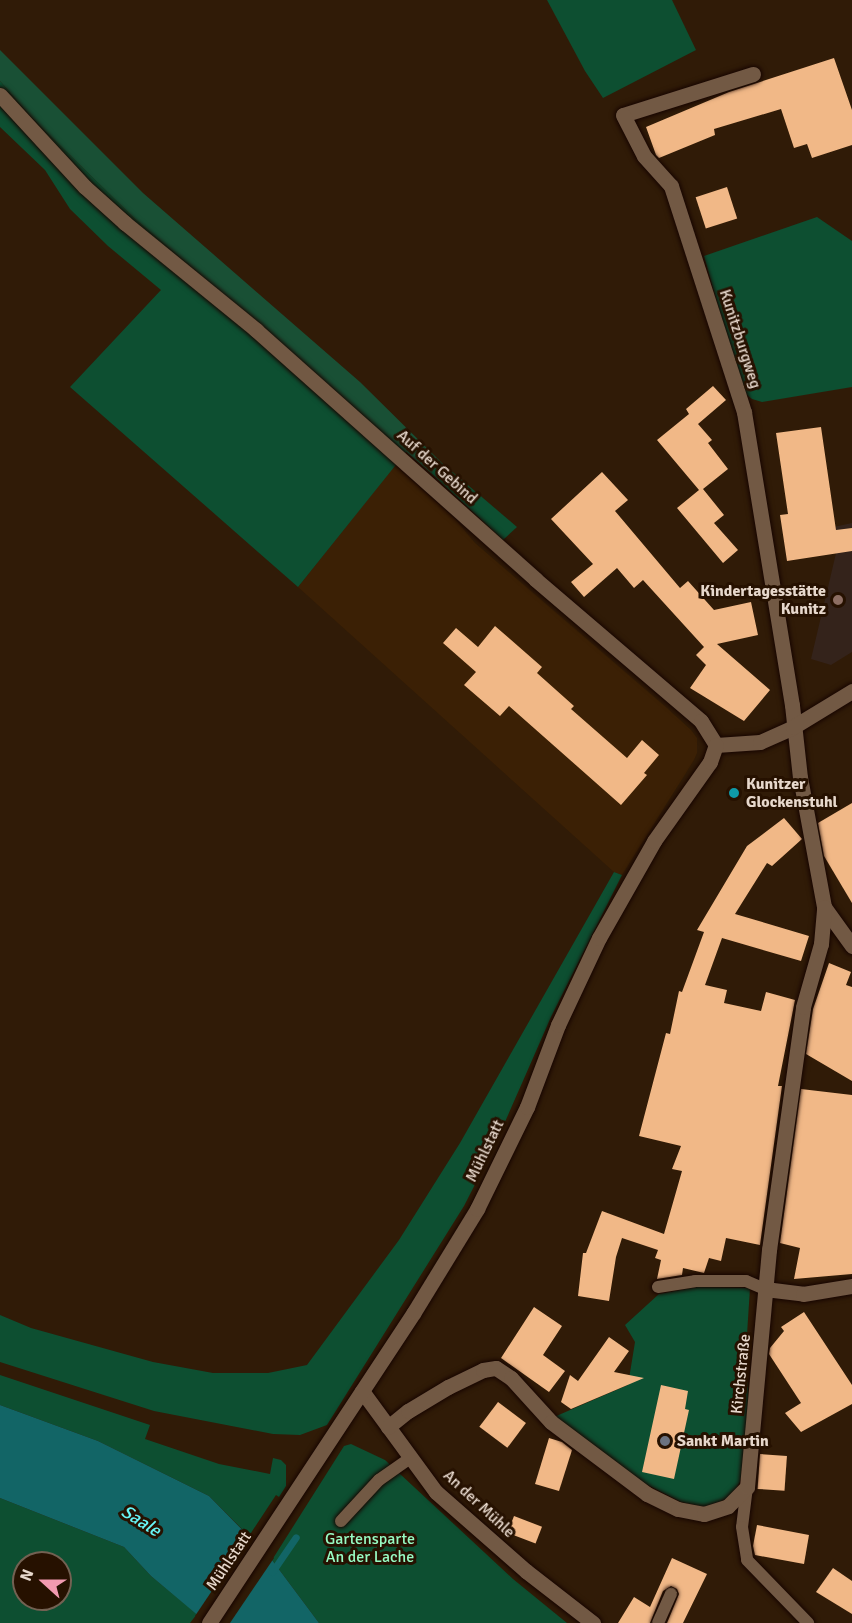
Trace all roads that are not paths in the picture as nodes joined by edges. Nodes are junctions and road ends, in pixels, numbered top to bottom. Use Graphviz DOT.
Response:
graph roads {
  1 [pos="753,74"];
  2 [pos="0,95"];
  3 [pos="852,691"];
  4 [pos="793,727"];
  5 [pos="716,746"];
  6 [pos="824,907"];
  7 [pos="852,946"];
  8 [pos="852,1286"];
  9 [pos="658,1287"];
  10 [pos="765,1289"];
  11 [pos="362,1391"];
  12 [pos="388,1427"];
  13 [pos="410,1458"];
  14 [pos="747,1488"];
  15 [pos="340,1521"];
  16 [pos="671,1594"];
  17 [pos="209,1623"];
  18 [pos="593,1623"];
  19 [pos="658,1623"];
  20 [pos="808,1623"];
  1 -- 4 [label="street, Kunitzburgweg"];
  2 -- 5 [label="street, Auf der Gebind"];
  3 -- 4 [label="street"];
  4 -- 5 [label="street"];
  4 -- 6 [label="street"];
  5 -- 11 [label="street, Mühlstatt"];
  6 -- 7 [label="street"];
  6 -- 10 [label="street, Kirchstraße"];
  8 -- 10 [label="street"];
  9 -- 10 [label="lane"];
  10 -- 14 [label="street, Kirchstraße"];
  11 -- 12 [label="street, An der Mühle"];
  11 -- 17 [label="street, Mühlstatt"];
  12 -- 13 [label="street, An der Mühle"];
  12 -- 14 [label="street"];
  13 -- 15 [label="lane"];
  13 -- 18 [label="street, An der Mühle"];
  14 -- 20 [label="lane"];
  16 -- 19 [label="lane"];
}
